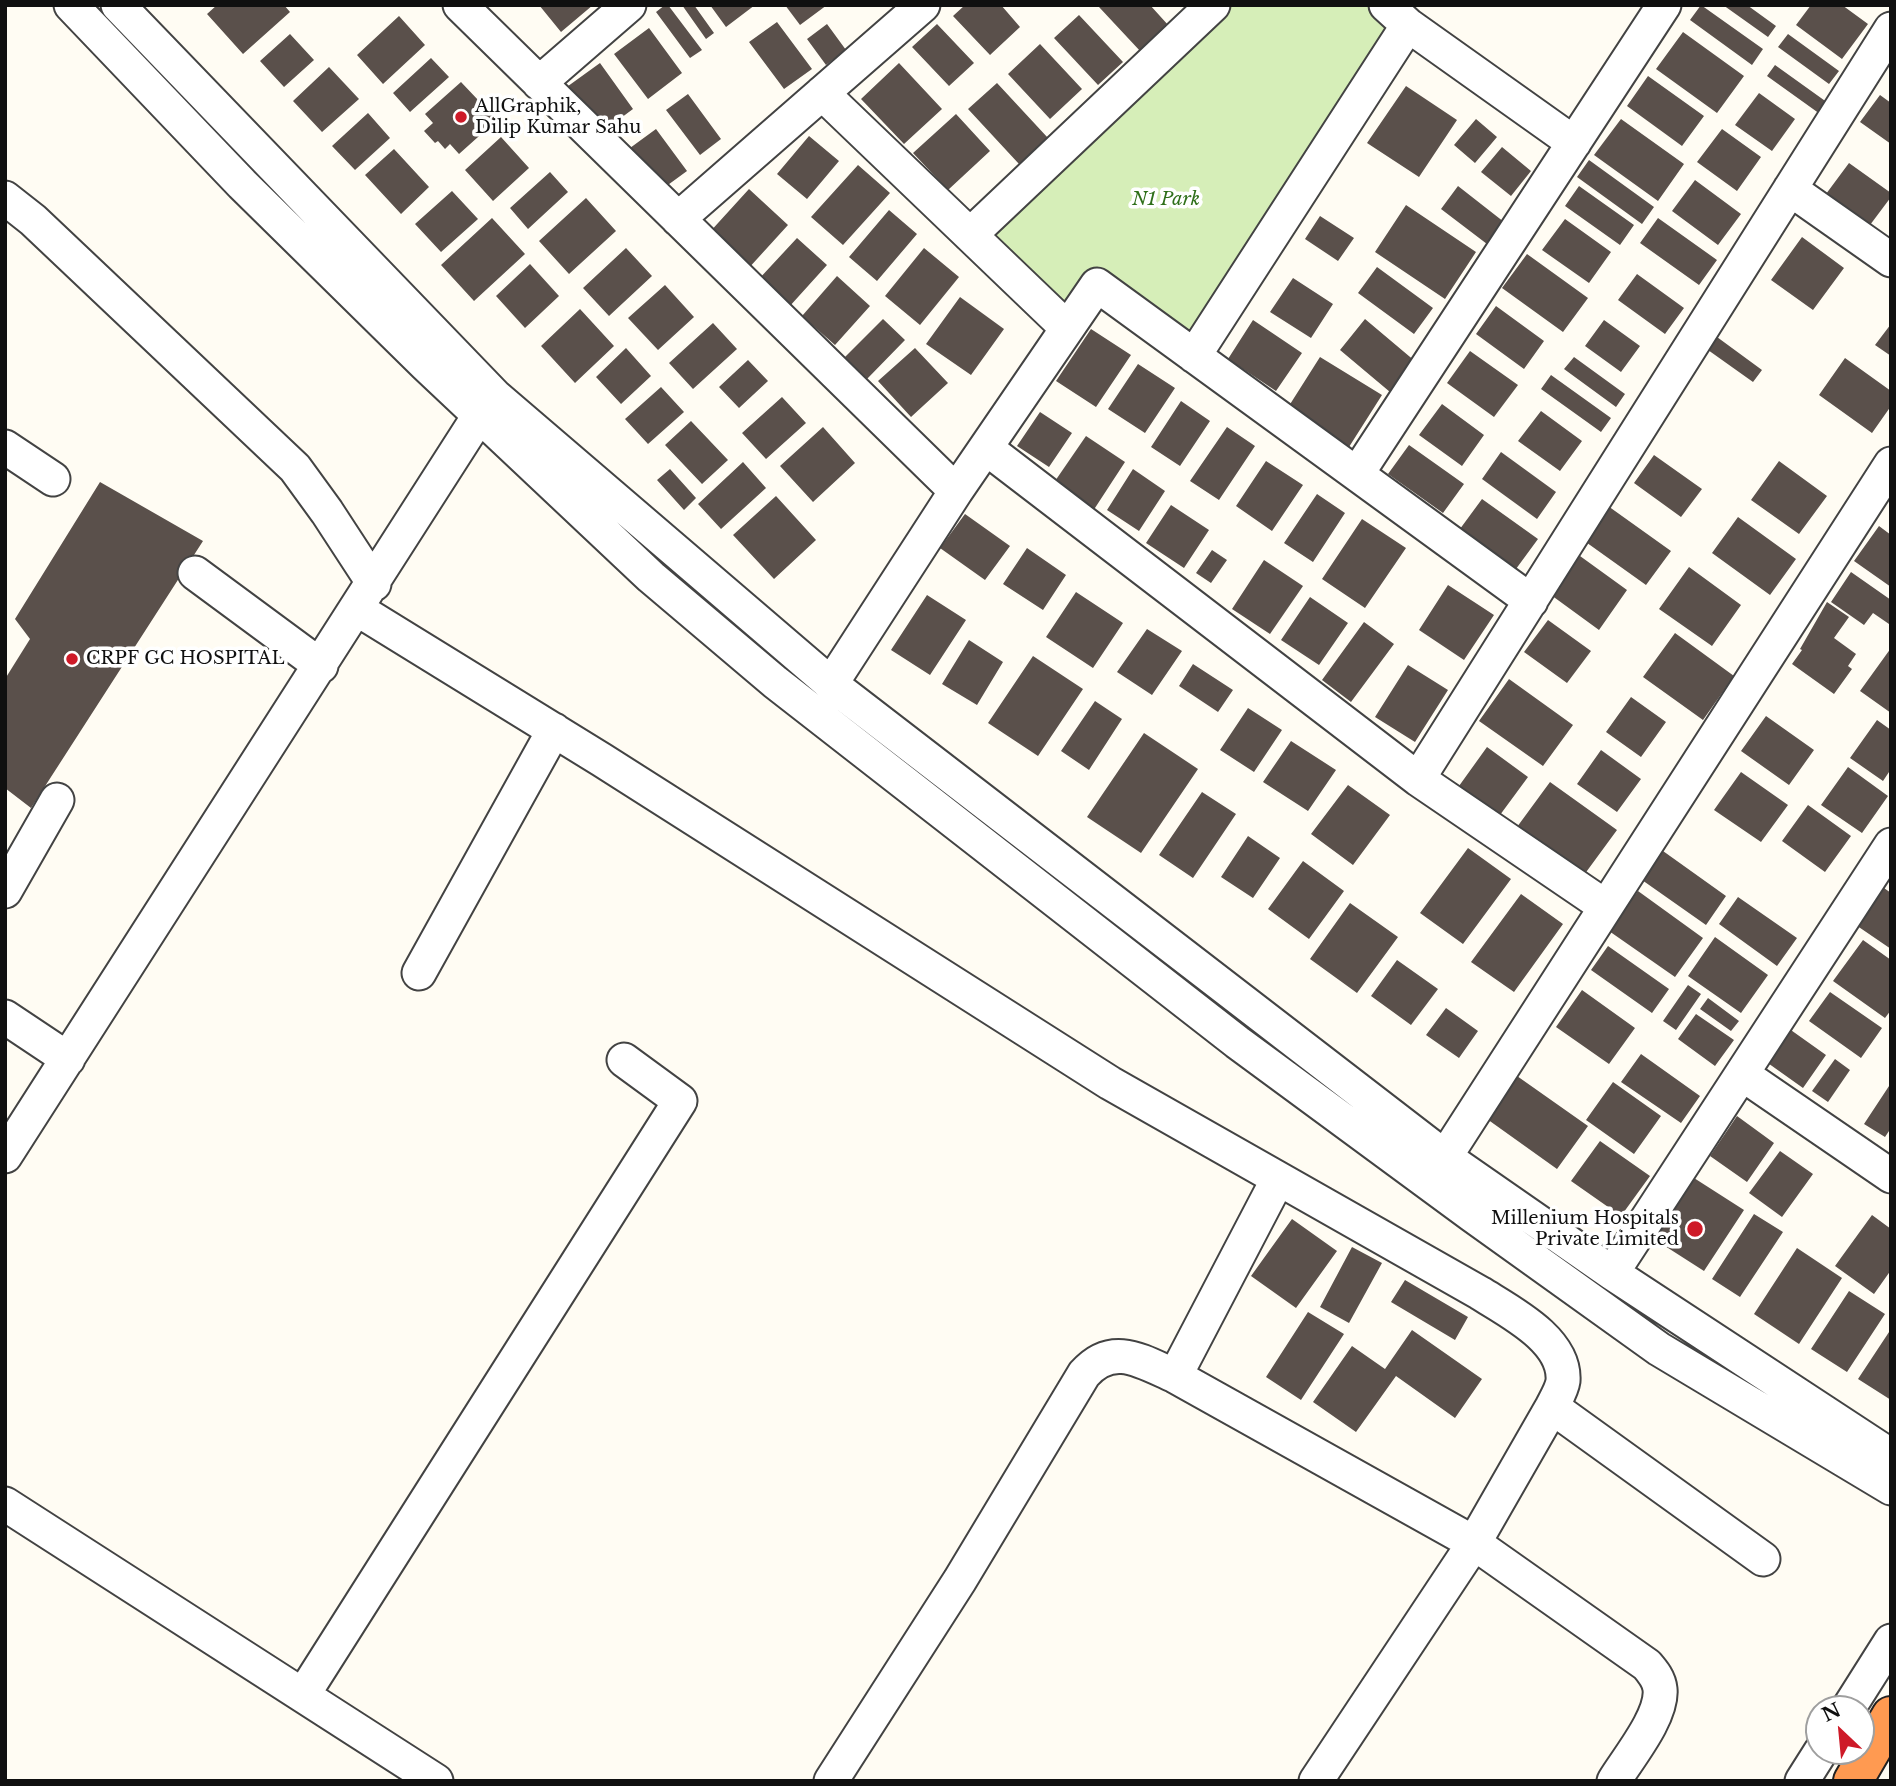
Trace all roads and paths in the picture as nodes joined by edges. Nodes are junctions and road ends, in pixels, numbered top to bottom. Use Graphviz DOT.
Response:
graph roads {
  1 [pos="71,5"];
  2 [pos="118,5"];
  3 [pos="460,5"];
  4 [pos="629,5"];
  5 [pos="922,5"];
  6 [pos="1213,5"];
  7 [pos="1664,5"];
  8 [pos="1397,15"];
  9 [pos="1891,29"];
  10 [pos="168,57"];
  11 [pos="143,80"];
  12 [pos="539,83"];
  13 [pos="822,93"];
  14 [pos="1574,143"];
  15 [pos="1790,189"];
  16 [pos="5,198"];
  17 [pos="678,219"];
  18 [pos="970,235"];
  19 [pos="1891,260"];
  20 [pos="1067,328"];
  21 [pos="1194,356"];
  22 [pos="479,416"];
  23 [pos="5,447"];
  24 [pos="986,448"];
  25 [pos="1891,464"];
  26 [pos="1357,474"];
  27 [pos="52,479"];
  28 [pos="956,491"];
  29 [pos="195,573"];
  30 [pos="365,596"];
  31 [pos="1531,601"];
  32 [pos="321,666"];
  33 [pos="831,684"];
  34 [pos="554,730"];
  35 [pos="1418,779"];
  36 [pos="57,800"];
  37 [pos="1891,845"];
  38 [pos="5,891"];
  39 [pos="1606,908"];
  40 [pos="419,973"];
  41 [pos="5,1017"];
  42 [pos="68,1059"];
  43 [pos="624,1060"];
  44 [pos="1324,1064"];
  45 [pos="1742,1074"];
  46 [pos="1303,1090"];
  47 [pos="5,1156"];
  48 [pos="1446,1157"];
  49 [pos="1890,1172"];
  50 [pos="1278,1179"];
  51 [pos="1612,1273"];
  52 [pos="1175,1376"];
  53 [pos="1552,1407"];
  54 [pos="1891,1456"];
  55 [pos="1891,1488"];
  56 [pos="5,1504"];
  57 [pos="1474,1543"];
  58 [pos="1763,1559"];
  59 [pos="1891,1641"];
  60 [pos="303,1695"];
  61 [pos="1856,1695"];
  62 [pos="1891,1716"];
  63 [pos="1812,1765"];
  64 [pos="436,1781"];
  65 [pos="831,1781"];
  66 [pos="1316,1781"];
  67 [pos="1614,1781"];
  68 [pos="1802,1781"];
  69 [pos="1853,1781"];
  1 -- 11 [label="street"];
  2 -- 10 [label="street"];
  3 -- 12 [label="street"];
  4 -- 12 [label="street"];
  5 -- 13 [label="street"];
  6 -- 18 [label="street"];
  7 -- 14 [label="street"];
  8 -- 14 [label="street"];
  8 -- 21 [label="street"];
  9 -- 15 [label="street"];
  10 -- 11 [label="street"];
  10 -- 33 [label="street"];
  11 -- 22 [label="street"];
  12 -- 17 [label="street"];
  13 -- 17 [label="street"];
  13 -- 18 [label="street"];
  14 -- 26 [label="street"];
  15 -- 19 [label="street"];
  15 -- 31 [label="street"];
  16 -- 30 [label="street"];
  17 -- 28 [label="street"];
  18 -- 20 [label="street"];
  20 -- 21 [label="street"];
  20 -- 24 [label="street"];
  21 -- 26 [label="street"];
  22 -- 30 [label="street"];
  22 -- 46 [label="street"];
  23 -- 27 [label="street"];
  24 -- 28 [label="street"];
  24 -- 35 [label="street"];
  25 -- 39 [label="street"];
  26 -- 31 [label="street"];
  28 -- 33 [label="street"];
  29 -- 32 [label="street"];
  30 -- 32 [label="street"];
  30 -- 34 [label="street"];
  31 -- 35 [label="street"];
  32 -- 42 [label="street"];
  33 -- 44 [label="street"];
  34 -- 40 [label="street"];
  34 -- 50 [label="street"];
  35 -- 39 [label="street"];
  36 -- 38 [label="street"];
  37 -- 45 [label="street"];
  39 -- 48 [label="street"];
  41 -- 42 [label="street"];
  42 -- 47 [label="street"];
  43 -- 60 [label="street"];
  44 -- 46 [label="street"];
  44 -- 48 [label="street"];
  45 -- 49 [label="street"];
  45 -- 51 [label="street"];
  46 -- 55 [label="street"];
  48 -- 51 [label="street"];
  50 -- 52 [label="street"];
  50 -- 53 [label="street"];
  51 -- 54 [label="street"];
  52 -- 57 [label="street"];
  52 -- 65 [label="street"];
  53 -- 57 [label="street"];
  53 -- 58 [label="street"];
  56 -- 60 [label="street"];
  57 -- 66 [label="street"];
  57 -- 67 [label="street"];
  59 -- 61 [label="street"];
  60 -- 64 [label="street"];
  62 -- 69 [label="highway"];
  63 -- 68 [label="street"];
}
